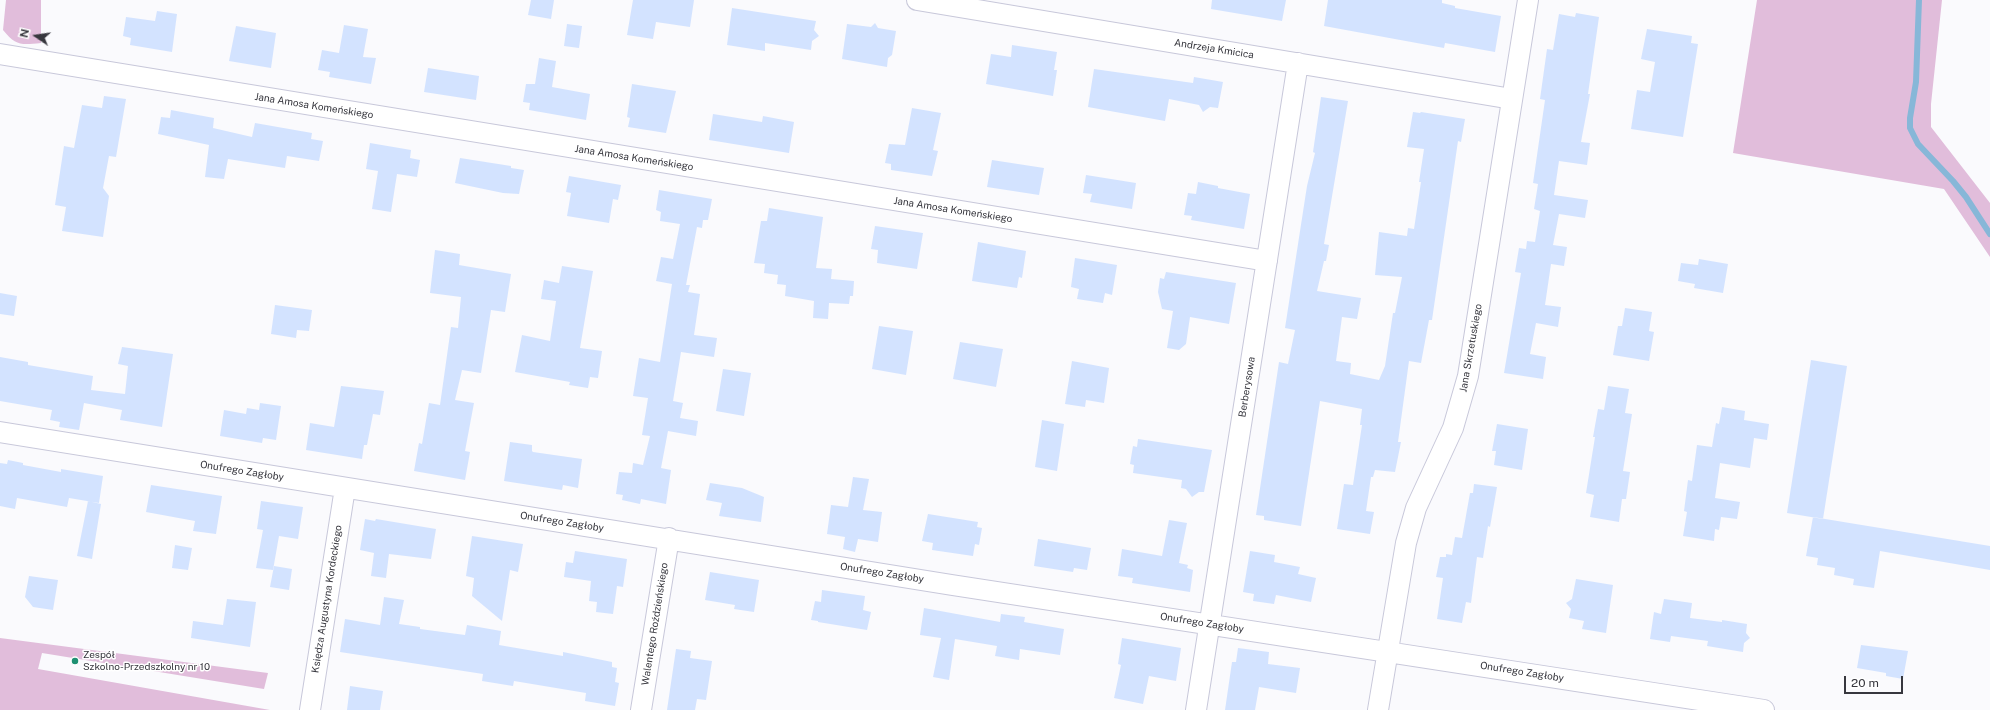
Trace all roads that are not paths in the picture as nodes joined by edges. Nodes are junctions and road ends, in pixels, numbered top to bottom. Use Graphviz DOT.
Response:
graph roads {
  1 [pos="917,0"];
  2 [pos="1528,0"];
  3 [pos="0,54"];
  4 [pos="1298,63"];
  5 [pos="1512,99"];
  6 [pos="1267,261"];
  7 [pos="0,432"];
  8 [pos="345,488"];
  9 [pos="669,538"];
  10 [pos="1210,624"];
  11 [pos="1388,651"];
  12 [pos="310,710"];
  13 [pos="641,710"];
  14 [pos="1196,710"];
  15 [pos="1378,710"];
  16 [pos="1764,710"];
  1 -- 4 [label="street, Andrzeja Kmicica"];
  2 -- 5 [label="street, Jana Skrzetuskiego"];
  3 -- 6 [label="street, Jana Amosa Komeńskiego"];
  4 -- 5 [label="street, Andrzeja Kmicica"];
  4 -- 6 [label="street, Berberysowa"];
  5 -- 11 [label="street, Jana Skrzetuskiego"];
  6 -- 10 [label="street, Berberysowa"];
  7 -- 8 [label="street, Onufrego Zagłoby"];
  8 -- 9 [label="street, Onufrego Zagłoby"];
  8 -- 12 [label="street, Księdza Augustyna Kordeckiego"];
  9 -- 10 [label="street, Onufrego Zagłoby"];
  9 -- 13 [label="street, Walentego Roździeńskiego"];
  10 -- 11 [label="street, Onufrego Zagłoby"];
  10 -- 14 [label="street, Berberysowa"];
  11 -- 15 [label="street, Jana Skrzetuskiego"];
  11 -- 16 [label="street, Onufrego Zagłoby"];
}
